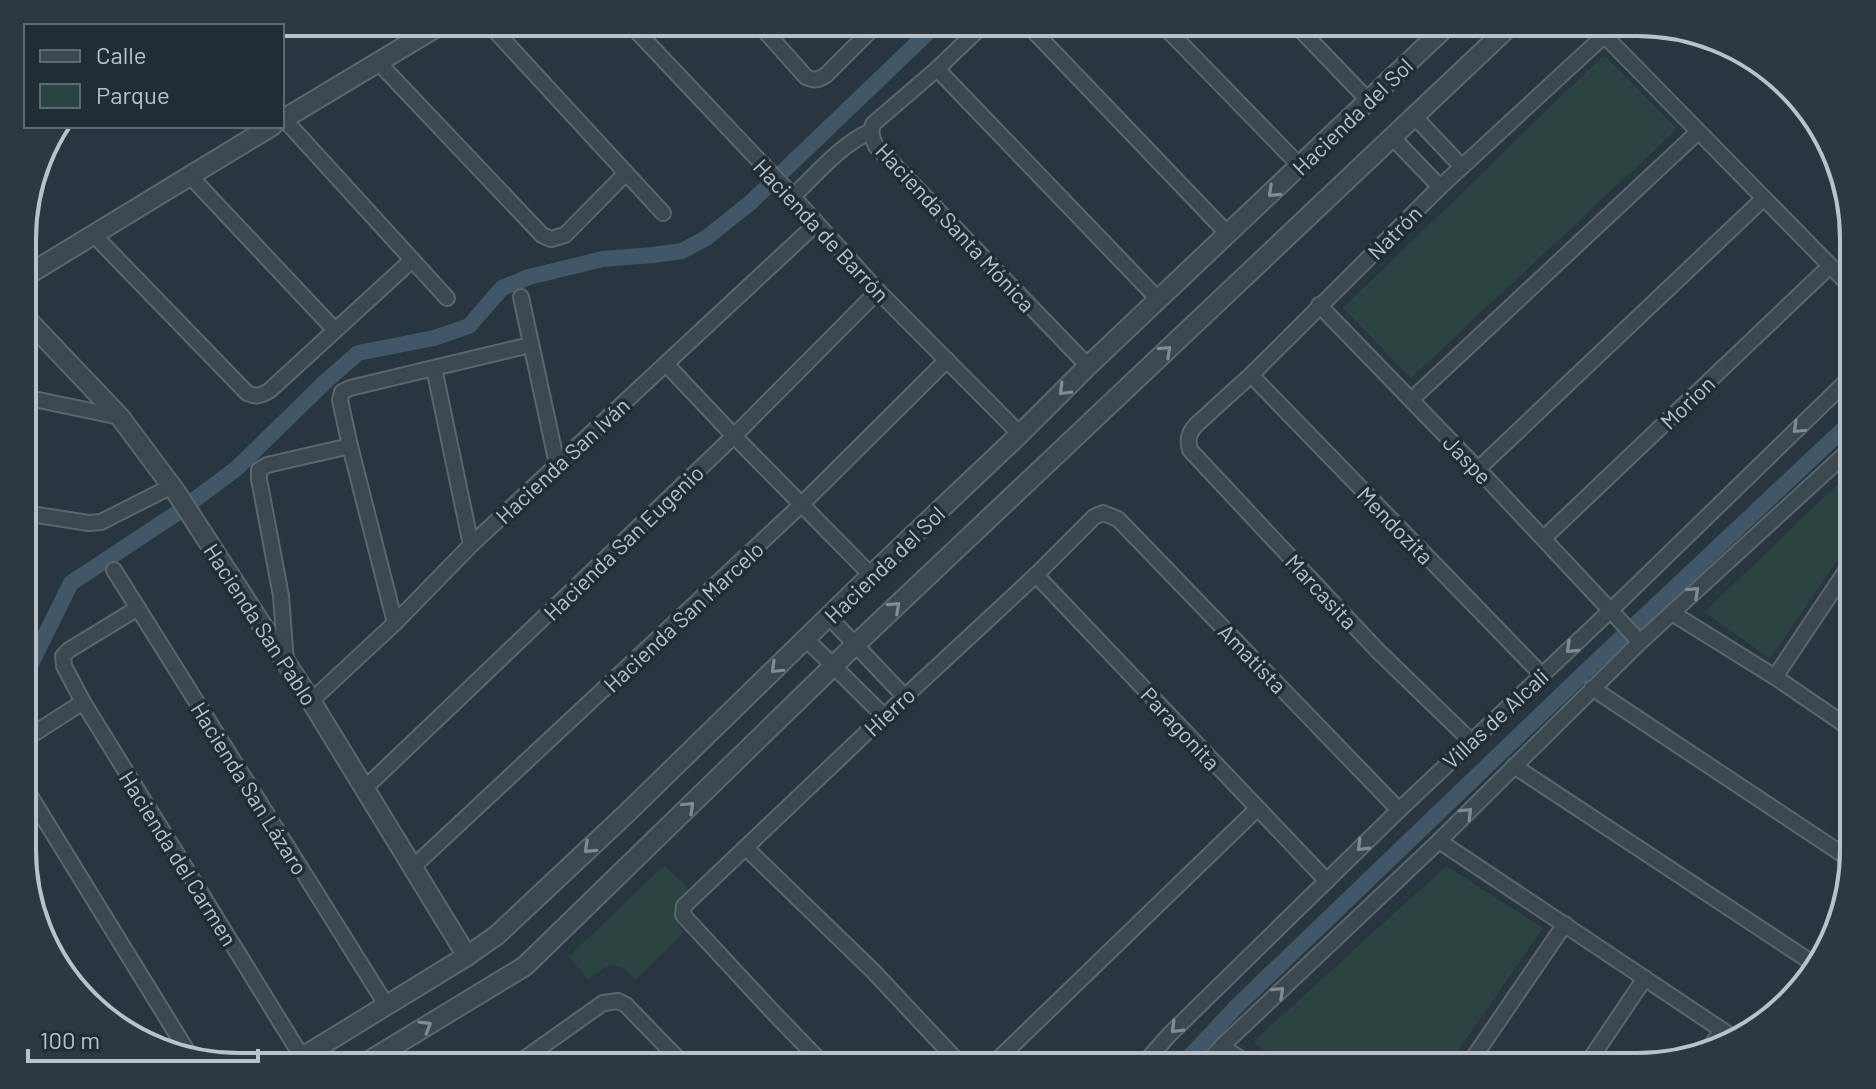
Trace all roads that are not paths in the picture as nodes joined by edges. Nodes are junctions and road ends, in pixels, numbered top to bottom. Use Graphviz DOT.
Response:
graph roads {
  1 [pos="422,36"];
  2 [pos="500,36"];
  3 [pos="641,36"];
  4 [pos="769,36"];
  5 [pos="865,36"];
  6 [pos="971,36"];
  7 [pos="1038,36"];
  8 [pos="1174,36"];
  9 [pos="1306,36"];
  10 [pos="1424,36"];
  11 [pos="1499,36"];
  12 [pos="1603,36"];
  13 [pos="1605,36"];
  14 [pos="378,62"];
  15 [pos="937,69"];
  16 [pos="1369,101"];
  17 [pos="1414,116"];
  18 [pos="284,120"];
  19 [pos="284,126"];
  20 [pos="270,128"];
  21 [pos="871,131"];
  22 [pos="1698,132"];
  23 [pos="1392,137"];
  24 [pos="1300,166"];
  25 [pos="1462,167"];
  26 [pos="626,173"];
  27 [pos="190,176"];
  28 [pos="1440,187"];
  29 [pos="789,192"];
  30 [pos="1763,199"];
  31 [pos="663,213"];
  32 [pos="816,224"];
  33 [pos="93,234"];
  34 [pos="1228,234"];
  35 [pos="411,261"];
  36 [pos="1830,266"];
  37 [pos="36,270"];
  38 [pos="1840,276"];
  39 [pos="878,291"];
  40 [pos="521,297"];
  41 [pos="447,298"];
  42 [pos="1158,299"];
  43 [pos="1319,305"];
  44 [pos="36,329"];
  45 [pos="334,329"];
  46 [pos="530,345"];
  47 [pos="947,360"];
  48 [pos="666,364"];
  49 [pos="1088,366"];
  50 [pos="434,368"];
  51 [pos="1251,375"];
  52 [pos="1840,388"];
  53 [pos="36,400"];
  54 [pos="1411,400"];
  55 [pos="120,417"];
  56 [pos="1189,433"];
  57 [pos="1020,434"];
  58 [pos="734,436"];
  59 [pos="350,446"];
  60 [pos="1840,459"];
  61 [pos="557,464"];
  62 [pos="1478,469"];
  63 [pos="174,489"];
  64 [pos="801,505"];
  65 [pos="1103,513"];
  66 [pos="36,516"];
  67 [pos="1544,538"];
  68 [pos="471,545"];
  69 [pos="114,570"];
  70 [pos="871,575"];
  71 [pos="1036,575"];
  72 [pos="1840,580"];
  73 [pos="138,608"];
  74 [pos="1612,613"];
  75 [pos="1672,613"];
  76 [pos="829,617"];
  77 [pos="395,623"];
  78 [pos="806,639"];
  79 [pos="1638,639"];
  80 [pos="855,645"];
  81 [pos="286,663"];
  82 [pos="834,666"];
  83 [pos="1542,675"];
  84 [pos="1775,677"];
  85 [pos="1592,688"];
  86 [pos="905,697"];
  87 [pos="311,701"];
  88 [pos="83,702"];
  89 [pos="884,716"];
  90 [pos="1840,721"];
  91 [pos="36,732"];
  92 [pos="1471,741"];
  93 [pos="1514,766"];
  94 [pos="364,789"];
  95 [pos="36,805"];
  96 [pos="1257,809"];
  97 [pos="1399,810"];
  98 [pos="1439,841"];
  99 [pos="746,848"];
  100 [pos="1840,853"];
  101 [pos="413,867"];
  102 [pos="1327,881"];
  103 [pos="1565,924"];
  104 [pos="467,956"];
  105 [pos="1807,960"];
  106 [pos="1645,978"];
  107 [pos="387,1006"];
  108 [pos="1722,1030"];
  109 [pos="1725,1032"];
  110 [pos="1718,1036"];
  111 [pos="183,1045"];
  112 [pos="1222,1046"];
  113 [pos="289,1053"];
  114 [pos="309,1053"];
  115 [pos="382,1053"];
  116 [pos="534,1053"];
  117 [pos="672,1053"];
  118 [pos="812,1053"];
  119 [pos="950,1053"];
  120 [pos="1004,1053"];
  121 [pos="1153,1053"];
  122 [pos="1216,1053"];
  123 [pos="1232,1053"];
  124 [pos="1477,1053"];
  125 [pos="1594,1053"];
  1 -- 14 [label="street"];
  2 -- 26 [label="street"];
  3 -- 29 [label="street, Hacienda de Barrón"];
  4 -- 5 [label="street"];
  6 -- 15 [label="street, Hacienda Santa Mónica"];
  7 -- 34 [label="street"];
  8 -- 24 [label="street"];
  9 -- 16 [label="street"];
  10 -- 16 [label="street, Hacienda del Sol"];
  11 -- 17 [label="street, Hacienda del Sol"];
  12 -- 25 [label="street, Natrón"];
  13 -- 22 [label="street"];
  14 -- 18 [label="street"];
  14 -- 26 [label="street"];
  15 -- 21 [label="street, Hacienda Santa Mónica"];
  15 -- 42 [label="street"];
  16 -- 24 [label="street, Hacienda del Sol"];
  17 -- 23 [label="street, Hacienda del Sol"];
  17 -- 25 [label="street"];
  19 -- 35 [label="street"];
  20 -- 27 [label="street"];
  21 -- 29 [label="street"];
  21 -- 49 [label="street, Hacienda Santa Mónica"];
  22 -- 30 [label="street"];
  22 -- 54 [label="street"];
  23 -- 28 [label="street"];
  80 -- 23 [label="street, Hacienda del Sol, one-way"];
  24 -- 34 [label="street, Hacienda del Sol, one-way"];
  25 -- 28 [label="street, Natrón"];
  26 -- 31 [label="street"];
  27 -- 33 [label="street"];
  27 -- 45 [label="street"];
  28 -- 43 [label="street, Natrón"];
  29 -- 32 [label="street, Hacienda de Barrón"];
  30 -- 36 [label="street"];
  30 -- 62 [label="street"];
  32 -- 39 [label="street, Hacienda de Barrón"];
  32 -- 48 [label="street, Hacienda San Iván"];
  33 -- 37 [label="street"];
  33 -- 45 [label="street"];
  34 -- 42 [label="street, Hacienda del Sol"];
  35 -- 41 [label="street"];
  35 -- 45 [label="street"];
  36 -- 38 [label="street"];
  36 -- 67 [label="street, Morion"];
  39 -- 47 [label="street, Hacienda de Barrón"];
  39 -- 58 [label="street, Hacienda San Eugenio"];
  40 -- 46 [label="street"];
  42 -- 49 [label="street, Hacienda del Sol"];
  43 -- 51 [label="street, Natrón"];
  43 -- 54 [label="street, Jaspe"];
  44 -- 55 [label="street, Hacienda San Pablo"];
  46 -- 50 [label="street"];
  46 -- 61 [label="street"];
  47 -- 57 [label="street, Hacienda de Barrón"];
  47 -- 64 [label="street, Hacienda San Marcelo"];
  48 -- 58 [label="street"];
  48 -- 61 [label="street, Hacienda San Iván"];
  49 -- 57 [label="street, Hacienda del Sol, one-way"];
  50 -- 59 [label="street"];
  50 -- 68 [label="street"];
  51 -- 56 [label="street, Natrón"];
  51 -- 83 [label="street, Mendozita"];
  52 -- 74 [label="street, Villas de Alcali, one-way"];
  53 -- 55 [label="street"];
  54 -- 62 [label="street, Jaspe"];
  55 -- 63 [label="street, Hacienda San Pablo"];
  56 -- 92 [label="street, Marcasita"];
  57 -- 70 [label="street, Hacienda del Sol"];
  58 -- 64 [label="street"];
  58 -- 94 [label="street, Hacienda San Eugenio"];
  59 -- 77 [label="street"];
  59 -- 81 [label="street"];
  75 -- 60 [label="street, Villas de Alcali, one-way"];
  61 -- 68 [label="street, Hacienda San Iván"];
  62 -- 67 [label="street, Jaspe"];
  63 -- 66 [label="street"];
  63 -- 81 [label="street, Hacienda San Pablo"];
  64 -- 70 [label="street"];
  64 -- 101 [label="street, Hacienda San Marcelo"];
  65 -- 71 [label="street, Hierro"];
  65 -- 97 [label="street, Amatista"];
  67 -- 74 [label="street, Jaspe"];
  68 -- 77 [label="street, Hacienda San Iván"];
  69 -- 73 [label="street, Hacienda San Lázaro"];
  70 -- 76 [label="street, Hacienda del Sol"];
  71 -- 86 [label="street, Hierro"];
  71 -- 96 [label="street, Paragonita"];
  72 -- 84 [label="street"];
  73 -- 88 [label="street, Hacienda del Carmen"];
  73 -- 107 [label="street, Hacienda San Lázaro"];
  74 -- 79 [label="street, Jaspe"];
  74 -- 83 [label="street, Villas de Alcali, one-way"];
  75 -- 79 [label="street, Villas de Alcali"];
  75 -- 84 [label="street"];
  76 -- 78 [label="street, Hacienda del Sol"];
  76 -- 80 [label="street"];
  77 -- 87 [label="street, Hacienda San Iván"];
  78 -- 82 [label="street"];
  78 -- 104 [label="street, Hacienda del Sol, one-way"];
  79 -- 85 [label="street, Villas de Alcali"];
  80 -- 82 [label="street, Hacienda del Sol"];
  80 -- 86 [label="street"];
  81 -- 87 [label="street, Hacienda San Pablo"];
  82 -- 89 [label="street"];
  115 -- 82 [label="street, Hacienda del Sol, one-way"];
  83 -- 92 [label="street, Villas de Alcali"];
  84 -- 90 [label="street"];
  85 -- 93 [label="street, Villas de Alcali"];
  85 -- 100 [label="street"];
  86 -- 89 [label="street, Hierro"];
  87 -- 94 [label="street, Hacienda San Pablo"];
  88 -- 91 [label="street"];
  88 -- 113 [label="street, Hacienda del Carmen"];
  89 -- 99 [label="street, Hierro"];
  92 -- 97 [label="street, Villas de Alcali"];
  98 -- 93 [label="street, Villas de Alcali, one-way"];
  93 -- 105 [label="street"];
  94 -- 101 [label="street, Hacienda San Pablo"];
  95 -- 111 [label="street"];
  96 -- 102 [label="street, Paragonita"];
  96 -- 120 [label="street"];
  97 -- 102 [label="street, Villas de Alcali, one-way"];
  98 -- 103 [label="street"];
  112 -- 98 [label="street, Villas de Alcali, one-way"];
  99 -- 118 [label="street, Hierro"];
  99 -- 119 [label="street"];
  101 -- 104 [label="street, Hacienda San Pablo"];
  102 -- 121 [label="street, Villas de Alcali, one-way"];
  103 -- 106 [label="street"];
  103 -- 124 [label="street"];
  104 -- 107 [label="street, Hacienda del Sol"];
  106 -- 108 [label="street"];
  106 -- 125 [label="street"];
  107 -- 114 [label="street, Hacienda del Sol"];
  108 -- 109 [label="street"];
  108 -- 110 [label="street"];
  112 -- 122 [label="street, Villas de Alcali"];
  112 -- 123 [label="street"];
  116 -- 117 [label="street"];
}
